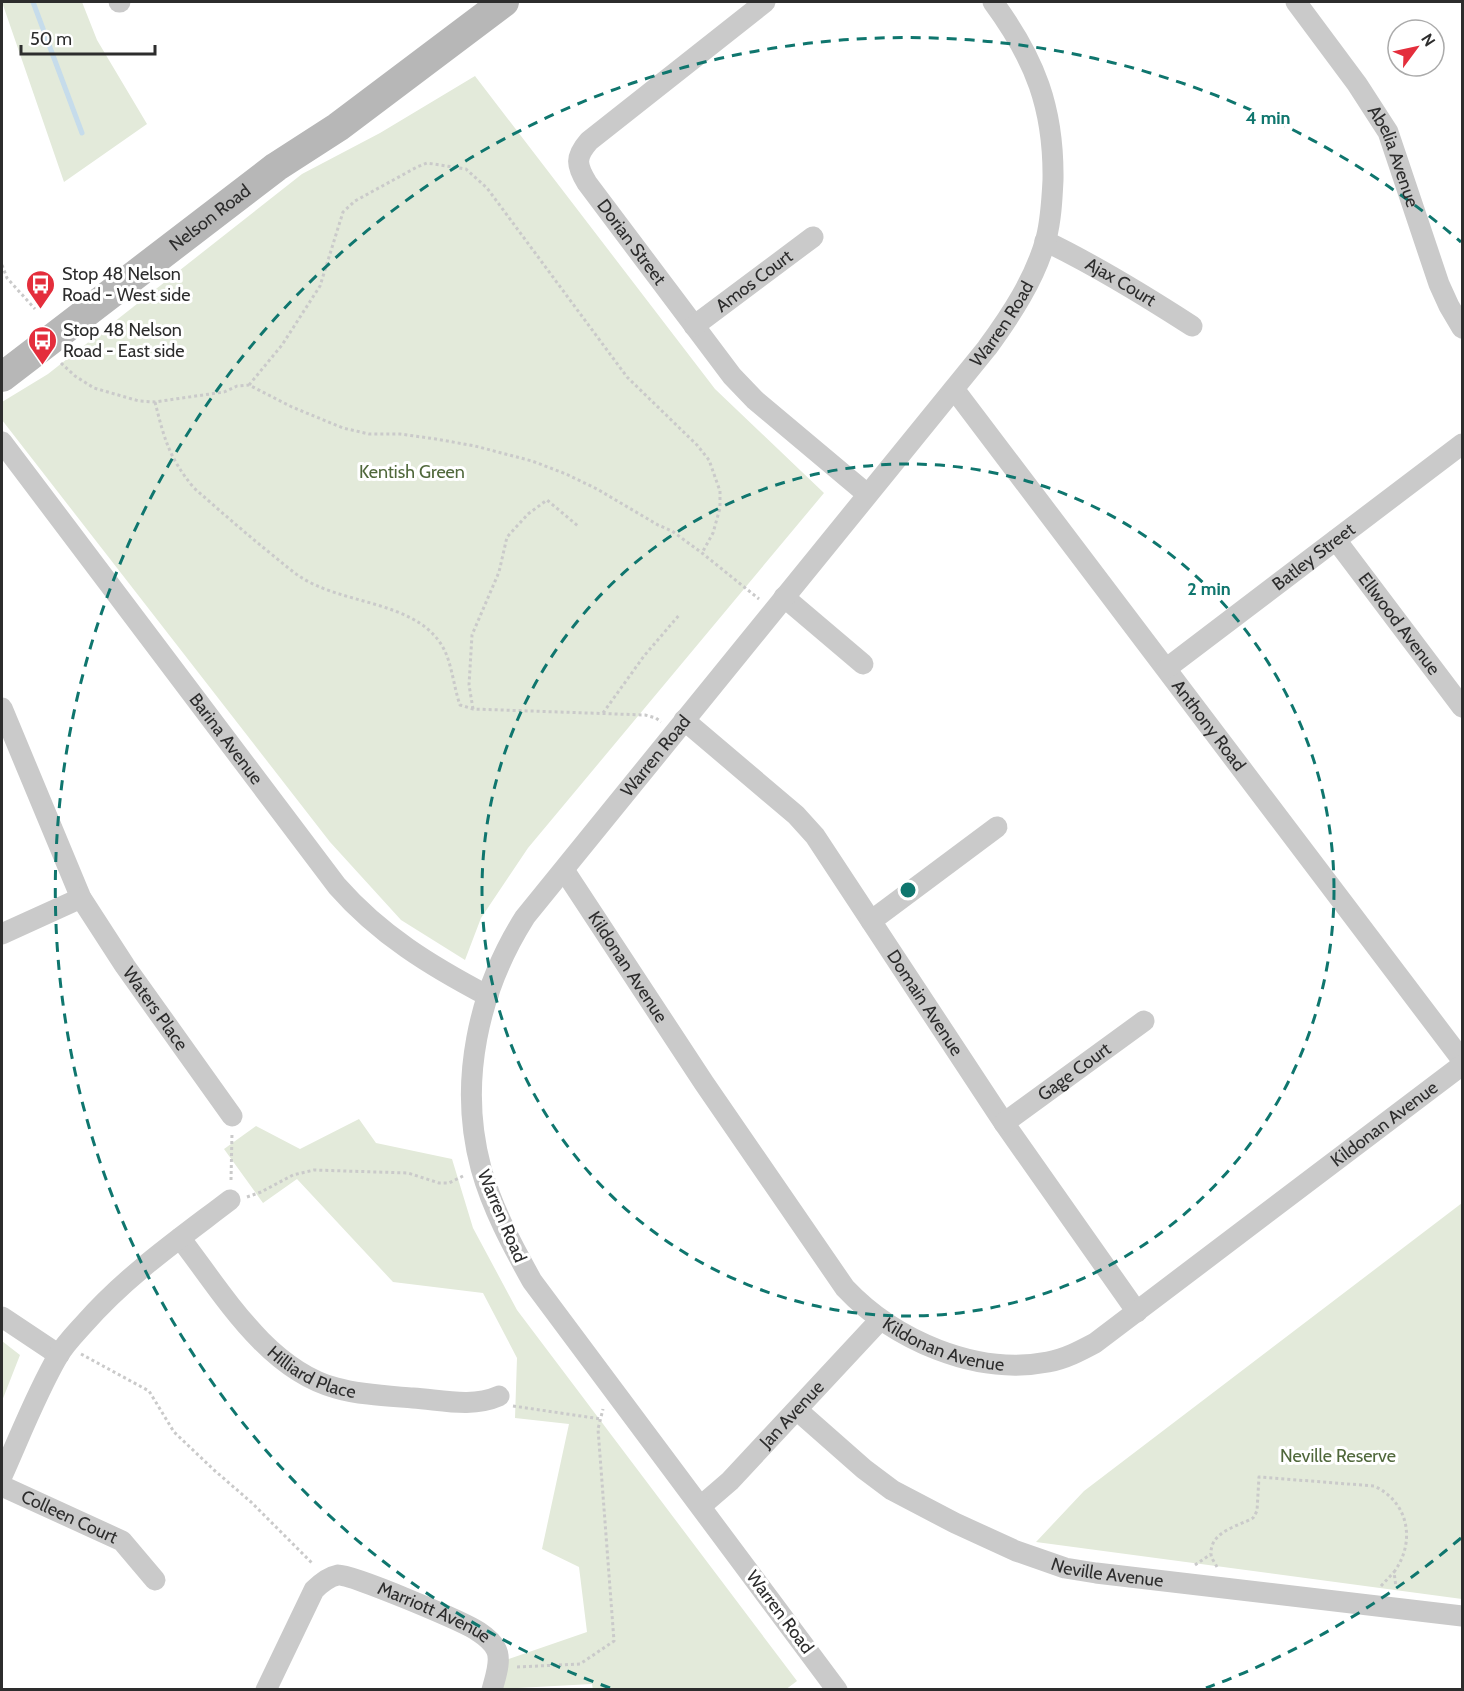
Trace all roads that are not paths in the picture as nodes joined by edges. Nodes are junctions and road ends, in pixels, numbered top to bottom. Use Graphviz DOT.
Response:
graph roads {
  1 [pos="480,2"];
  2 [pos="504,2"];
  3 [pos="765,2"];
  4 [pos="1296,2"];
  5 [pos="1002,5"];
  6 [pos="276,167"];
  7 [pos="813,237"];
  8 [pos="1046,241"];
  9 [pos="694,326"];
  10 [pos="1192,326"];
  11 [pos="1462,328"];
  12 [pos="2,377"];
  13 [pos="954,389"];
  14 [pos="2,442"];
  15 [pos="1462,444"];
  16 [pos="867,494"];
  17 [pos="1336,540"];
  18 [pos="778,604"];
  19 [pos="863,664"];
  20 [pos="1167,668"];
  21 [pos="1462,707"];
  22 [pos="2,708"];
  23 [pos="679,726"];
  24 [pos="997,827"];
  25 [pos="564,870"];
  26 [pos="81,898"];
  27 [pos="871,921"];
  28 [pos="2,934"];
  29 [pos="488,996"];
  30 [pos="1144,1021"];
  31 [pos="1462,1060"];
  32 [pos="1462,1065"];
  33 [pos="232,1116"];
  34 [pos="1004,1123"];
  35 [pos="230,1200"];
  36 [pos="180,1238"];
  37 [pos="1137,1312"];
  38 [pos="2,1317"];
  39 [pos="880,1320"];
  40 [pos="62,1350"];
  41 [pos="499,1396"];
  42 [pos="796,1410"];
  43 [pos="2,1476"];
  44 [pos="2,1486"];
  45 [pos="701,1506"];
  46 [pos="155,1580"];
  47 [pos="1462,1616"];
  48 [pos="266,1689"];
  49 [pos="492,1689"];
  50 [pos="837,1689"];
  1 -- 6 [label="main road, Nelson Road"];
  2 -- 6 [label="main road, Nelson Road"];
  3 -- 9 [label="street, Dorian Street"];
  4 -- 11 [label="street, Abelia Avenue"];
  5 -- 8 [label="street, Warren Road"];
  6 -- 12 [label="main road, Nelson Road"];
  7 -- 9 [label="street, Amos Court"];
  8 -- 10 [label="street, Ajax Court"];
  8 -- 13 [label="street, Warren Road"];
  9 -- 16 [label="street, Dorian Street"];
  13 -- 16 [label="street, Warren Road"];
  13 -- 20 [label="street, Anthony Road"];
  14 -- 29 [label="street, Barina Avenue"];
  15 -- 17 [label="street, Batley Street"];
  16 -- 18 [label="street, Warren Road"];
  17 -- 20 [label="street, Batley Street"];
  17 -- 21 [label="street, Ellwood Avenue"];
  18 -- 19 [label="street"];
  18 -- 23 [label="street, Warren Road"];
  20 -- 31 [label="street, Anthony Road"];
  22 -- 26 [label="street, Waters Place"];
  23 -- 25 [label="street, Warren Road"];
  23 -- 27 [label="street, Domain Avenue"];
  24 -- 27 [label="street"];
  25 -- 29 [label="street, Warren Road"];
  25 -- 39 [label="street, Kildonan Avenue"];
  26 -- 28 [label="street"];
  26 -- 33 [label="street, Waters Place"];
  27 -- 34 [label="street, Domain Avenue"];
  29 -- 45 [label="street, Warren Road"];
  30 -- 34 [label="street, Gage Court"];
  32 -- 37 [label="street, Kildonan Avenue"];
  34 -- 37 [label="street, Domain Avenue"];
  35 -- 36 [label="street"];
  36 -- 40 [label="street"];
  36 -- 41 [label="street, Hilliard Place"];
  37 -- 39 [label="street, Kildonan Avenue"];
  38 -- 40 [label="street"];
  39 -- 42 [label="street, Jan Avenue"];
  40 -- 43 [label="street"];
  42 -- 45 [label="street, Jan Avenue"];
  42 -- 47 [label="street, Neville Avenue"];
  44 -- 46 [label="street, Colleen Court"];
  45 -- 50 [label="street, Warren Road"];
  48 -- 49 [label="street, Marriott Avenue"];
}
